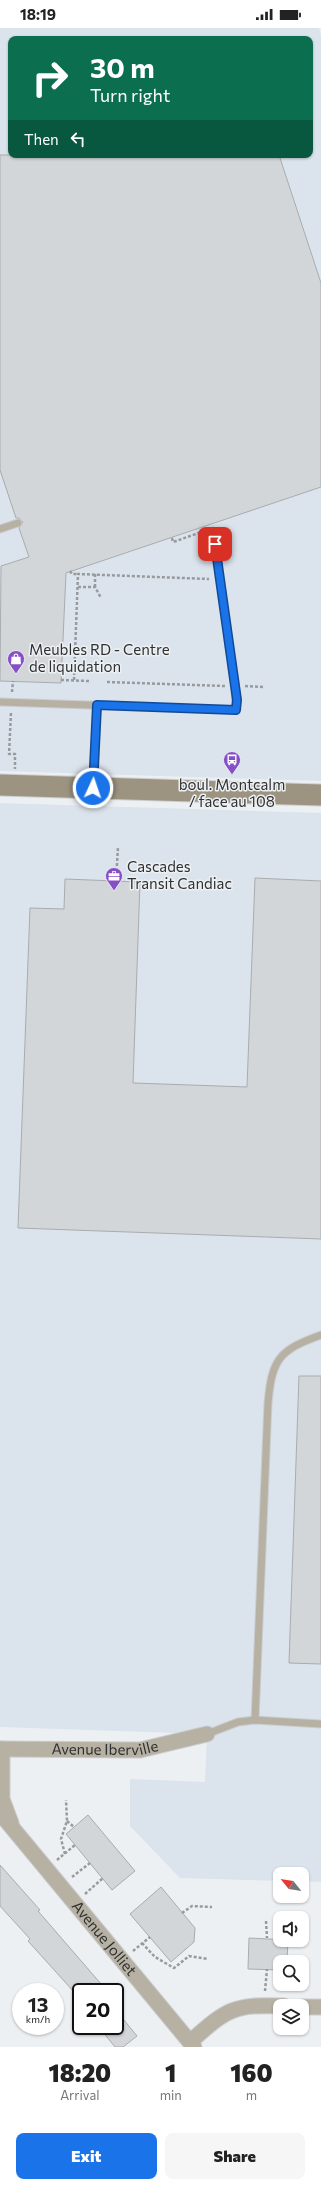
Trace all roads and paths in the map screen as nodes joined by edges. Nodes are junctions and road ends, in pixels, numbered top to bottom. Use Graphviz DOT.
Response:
graph roads {
  1 [pos="18,523"];
  2 [pos="199,528"];
  3 [pos="0,529"];
  4 [pos="200,532"];
  5 [pos="172,538"];
  6 [pos="216,541"];
  7 [pos="70,571"];
  8 [pos="78,574"];
  9 [pos="95,574"];
  10 [pos="209,578"];
  11 [pos="78,587"];
  12 [pos="95,587"];
  13 [pos="101,598"];
  14 [pos="61,680"];
  15 [pos="74,680"];
  16 [pos="13,681"];
  17 [pos="89,681"];
  18 [pos="107,682"];
  19 [pos="225,686"];
  20 [pos="245,686"];
  21 [pos="265,687"];
  22 [pos="12,693"];
  23 [pos="0,702"];
  24 [pos="97,705"];
  25 [pos="11,713"];
  26 [pos="15,770"];
  27 [pos="0,785"];
  28 [pos="93,788"];
  29 [pos="321,795"];
  30 [pos="118,847"];
  31 [pos="116,881"];
  32 [pos="321,1334"];
  33 [pos="255,1720"];
  34 [pos="321,1724"];
  35 [pos="207,1734"];
  36 [pos="1,1749"];
  37 [pos="66,1800"];
  38 [pos="0,1813"];
  39 [pos="67,1821"];
  40 [pos="74,1827"];
  41 [pos="14,1829"];
  42 [pos="75,1845"];
  43 [pos="65,1854"];
  44 [pos="90,1863"];
  45 [pos="47,1869"];
  46 [pos="103,1878"];
  47 [pos="61,1886"];
  48 [pos="75,1903"];
  49 [pos="212,1907"];
  50 [pos="182,1913"];
  51 [pos="266,1921"];
  52 [pos="150,1937"];
  53 [pos="267,1938"];
  54 [pos="142,1943"];
  55 [pos="208,1959"];
  56 [pos="122,1960"];
  57 [pos="267,1969"];
  58 [pos="264,2005"];
  59 [pos="273,2005"];
  60 [pos="309,2007"];
  61 [pos="321,2007"];
  62 [pos="192,2045"];
  1 -- 3 [label="lane"];
  2 -- 4 [label="path"];
  4 -- 5 [label="path"];
  4 -- 6 [label="path"];
  6 -- 24 [label="lane"];
  7 -- 8 [label="path"];
  8 -- 9 [label="path"];
  8 -- 11 [label="path"];
  9 -- 10 [label="path"];
  9 -- 12 [label="path"];
  11 -- 12 [label="path"];
  11 -- 15 [label="path"];
  12 -- 13 [label="path"];
  14 -- 15 [label="path"];
  15 -- 17 [label="path"];
  16 -- 22 [label="path"];
  18 -- 19 [label="path"];
  20 -- 21 [label="path"];
  23 -- 24 [label="lane"];
  24 -- 28 [label="lane"];
  25 -- 26 [label="path"];
  27 -- 28 [label="street"];
  28 -- 29 [label="street"];
  30 -- 31 [label="path"];
  32 -- 33 [label="lane"];
  33 -- 34 [label="lane"];
  33 -- 35 [label="lane"];
  35 -- 36 [label="street, Avenue Iberville"];
  36 -- 41 [label="street, Avenue Jolliet"];
  37 -- 39 [label="path"];
  38 -- 41 [label="street, Avenue Jolliet"];
  39 -- 40 [label="path"];
  39 -- 43 [label="path"];
  41 -- 45 [label="street, Avenue Jolliet"];
  42 -- 43 [label="path"];
  43 -- 45 [label="path"];
  44 -- 47 [label="path"];
  45 -- 47 [label="street, Avenue Jolliet"];
  46 -- 48 [label="path"];
  47 -- 48 [label="street, Avenue Jolliet"];
  48 -- 56 [label="street, Avenue Jolliet"];
  49 -- 50 [label="path"];
  51 -- 53 [label="path"];
  52 -- 54 [label="path"];
  54 -- 55 [label="path"];
  54 -- 56 [label="path"];
  56 -- 62 [label="street, Avenue Jolliet"];
  57 -- 58 [label="path"];
  58 -- 59 [label="street"];
  58 -- 62 [label="street"];
  60 -- 61 [label="street"];
}
